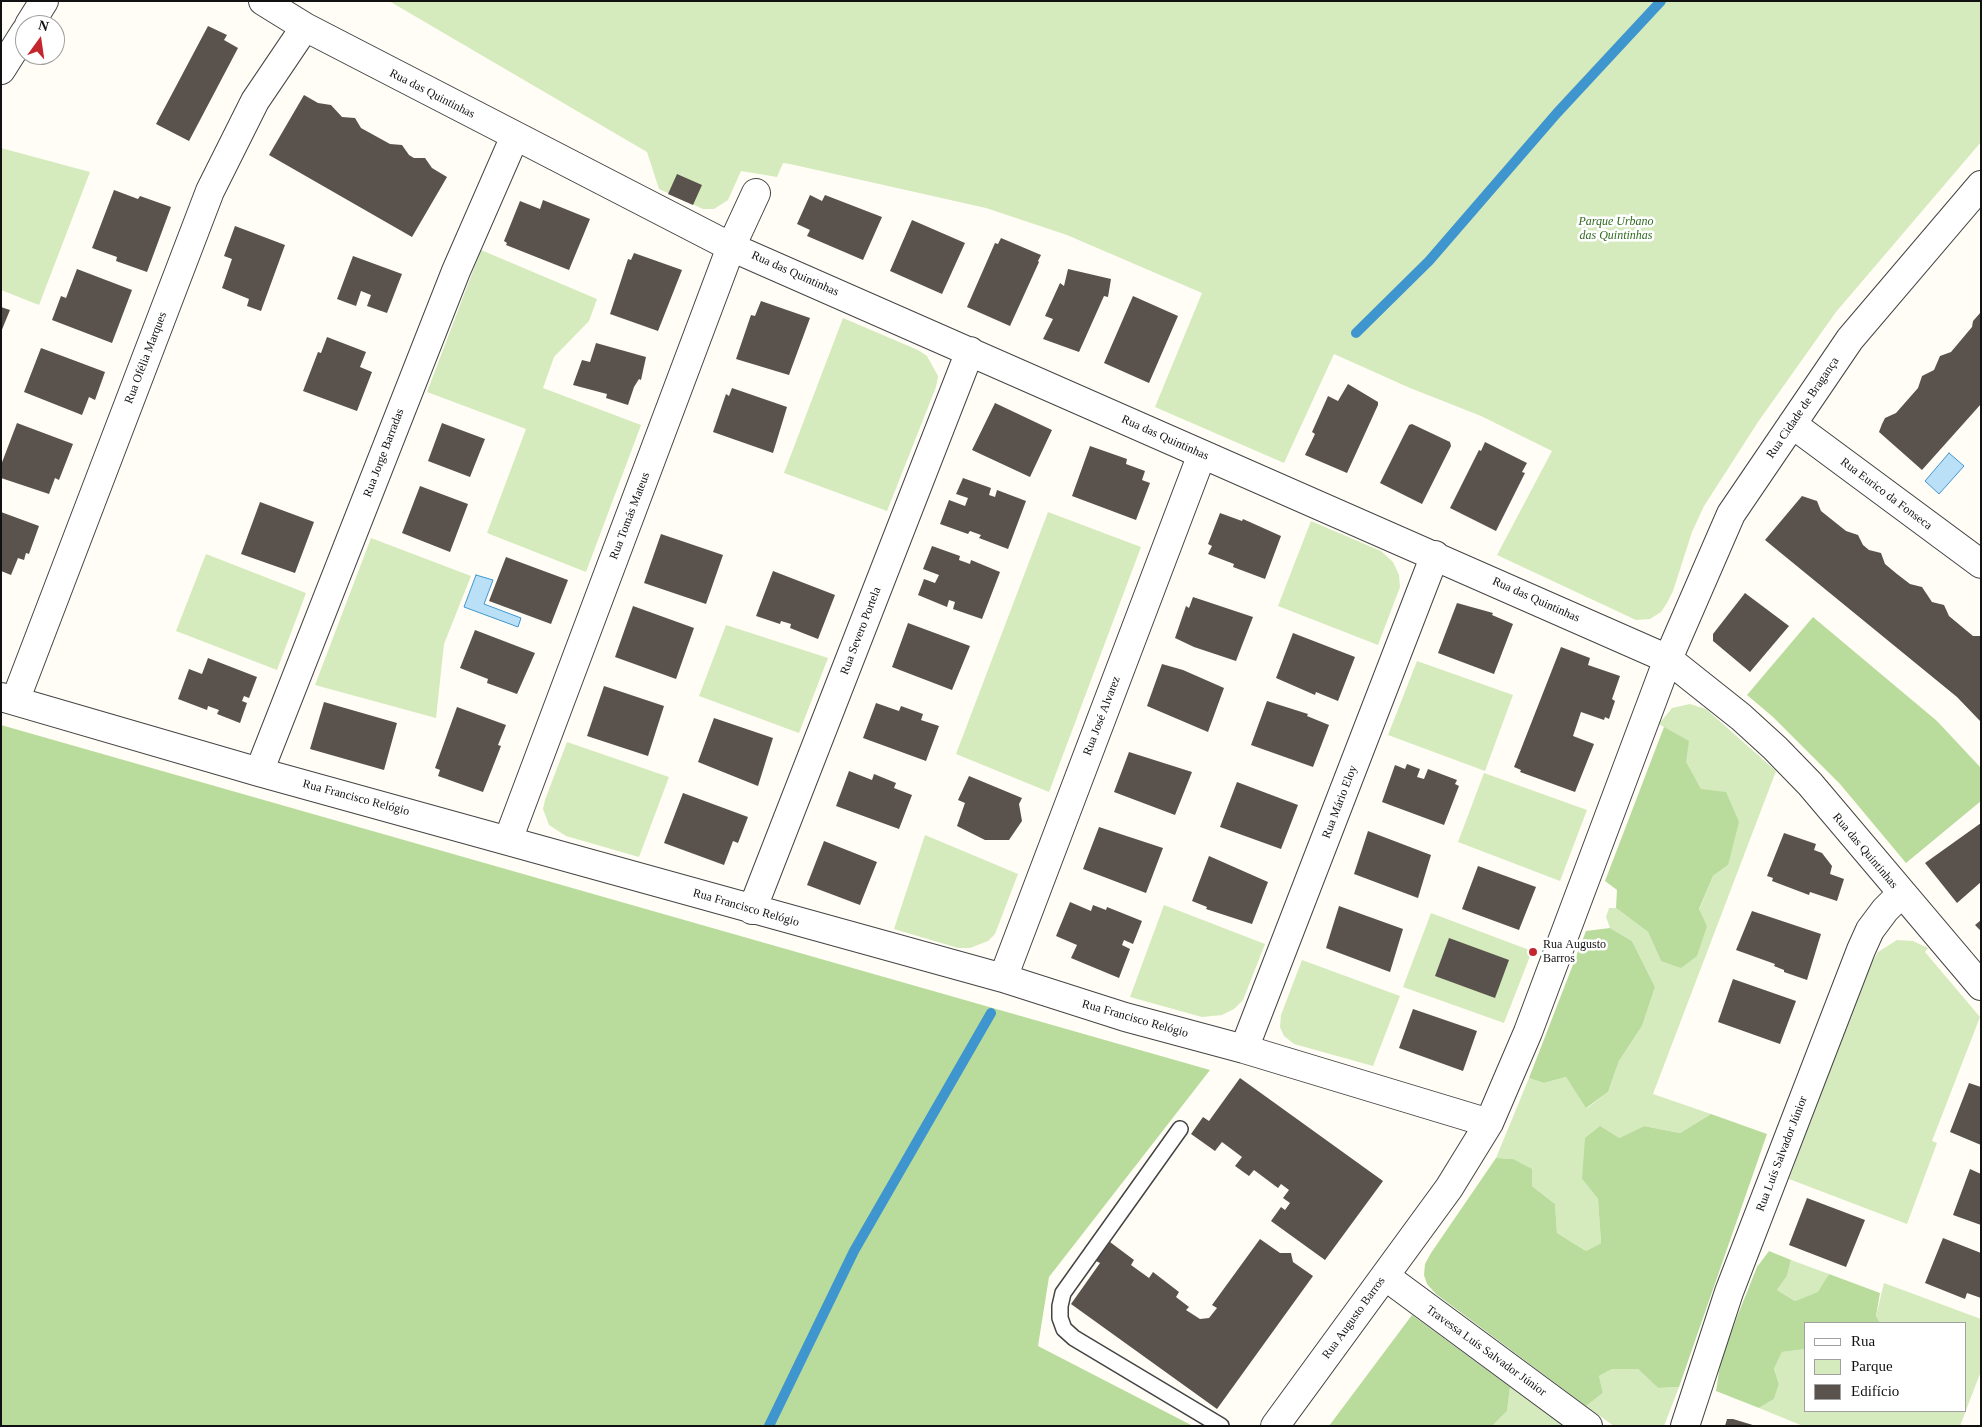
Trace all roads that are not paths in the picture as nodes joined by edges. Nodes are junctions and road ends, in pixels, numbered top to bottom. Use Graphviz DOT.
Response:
graph roads {
  1 [pos="44,1"];
  2 [pos="262,1"];
  3 [pos="35,15"];
  4 [pos="304,28"];
  5 [pos="15,48"];
  6 [pos="1,70"];
  7 [pos="515,136"];
  8 [pos="1981,185"];
  9 [pos="756,193"];
  10 [pos="732,247"];
  11 [pos="970,351"];
  12 [pos="1792,424"];
  13 [pos="1202,454"];
  14 [pos="1435,555"];
  15 [pos="1981,564"];
  16 [pos="1668,659"];
  17 [pos="8,699"];
  18 [pos="259,772"];
  19 [pos="508,840"];
  20 [pos="1901,894"];
  21 [pos="752,910"];
  22 [pos="1003,978"];
  23 [pos="1981,986"];
  24 [pos="1244,1049"];
  25 [pos="1489,1123"];
  26 [pos="1180,1129"];
  27 [pos="1385,1276"];
  28 [pos="1220,1426"];
  29 [pos="1275,1426"];
  30 [pos="1588,1426"];
  31 [pos="1686,1426"];
  1 -- 3 [label="street"];
  2 -- 4 [label="street, Rua das Quintinhas"];
  4 -- 7 [label="street, Rua das Quintinhas"];
  4 -- 17 [label="street, Rua Ofélia Marques"];
  5 -- 6 [label="street"];
  7 -- 10 [label="street, Rua das Quintinhas"];
  7 -- 18 [label="street, Rua Jorge Barradas"];
  8 -- 12 [label="street, Rua Cidade de Bragança"];
  9 -- 10 [label="street, Rua Tomás Mateus"];
  10 -- 11 [label="street, Rua das Quintinhas"];
  10 -- 19 [label="street, Rua Tomás Mateus"];
  11 -- 13 [label="street, Rua das Quintinhas"];
  11 -- 21 [label="street, Rua Severo Portela"];
  12 -- 15 [label="street, Rua Eurico da Fonseca"];
  12 -- 16 [label="street, Rua Cidade de Bragança"];
  13 -- 14 [label="street, Rua das Quintinhas"];
  13 -- 22 [label="street, Rua José Alvarez"];
  14 -- 16 [label="street, Rua das Quintinhas"];
  14 -- 24 [label="street, Rua Mário Eloy"];
  16 -- 20 [label="street, Rua das Quintinhas"];
  16 -- 25 [label="street, Rua Augusto Barros"];
  17 -- 18 [label="street, Rua Francisco Relógio"];
  18 -- 19 [label="street, Rua Francisco Relógio"];
  19 -- 21 [label="street, Rua Francisco Relógio"];
  20 -- 23 [label="street, Rua das Quintinhas"];
  20 -- 31 [label="street, Rua Luís Salvador Júnior"];
  21 -- 22 [label="street, Rua Francisco Relógio"];
  22 -- 24 [label="street, Rua Francisco Relógio"];
  24 -- 25 [label="street, Rua Francisco Relógio"];
  25 -- 27 [label="street, Rua Augusto Barros"];
  26 -- 28 [label="lane"];
  27 -- 29 [label="street, Rua Augusto Barros"];
  27 -- 30 [label="street, Travessa Luís Salvador Júnior"];
}
